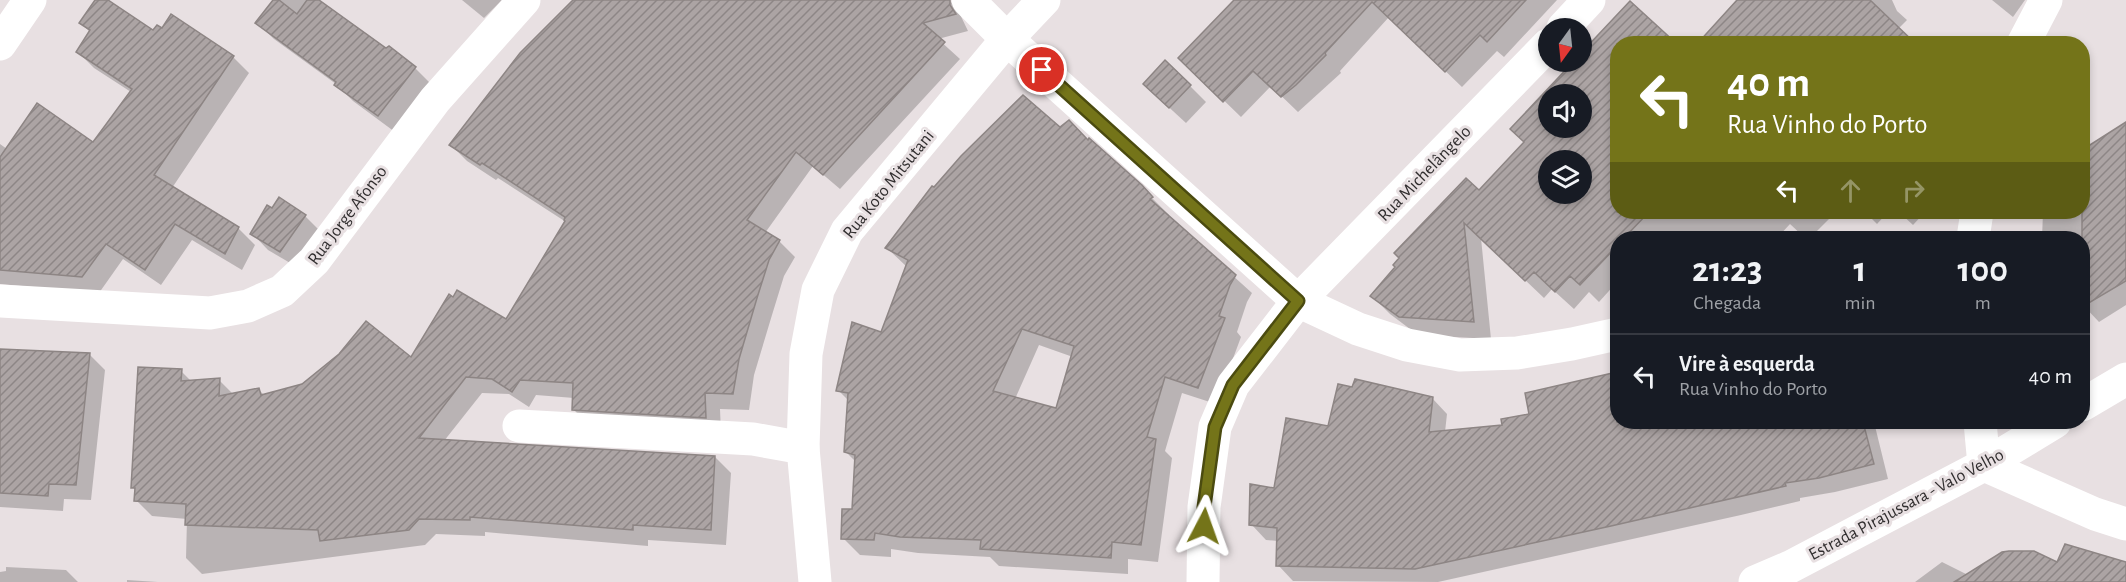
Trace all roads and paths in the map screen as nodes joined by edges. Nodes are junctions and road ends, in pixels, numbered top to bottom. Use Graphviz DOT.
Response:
graph roads {
  1 [pos="30,0"];
  2 [pos="524,0"];
  3 [pos="968,0"];
  4 [pos="1044,0"];
  5 [pos="1589,0"];
  6 [pos="2046,0"];
  7 [pos="1572,18"];
  8 [pos="2028,36"];
  9 [pos="1007,39"];
  10 [pos="0,44"];
  11 [pos="1538,55"];
  12 [pos="0,301"];
  13 [pos="1298,301"];
  14 [pos="1610,336"];
  15 [pos="2126,379"];
  16 [pos="2090,400"];
  17 [pos="519,426"];
  18 [pos="1981,429"];
  19 [pos="2043,429"];
  20 [pos="803,448"];
  21 [pos="1984,465"];
  22 [pos="2126,524"];
  23 [pos="815,582"];
  24 [pos="1203,582"];
  25 [pos="1755,582"];
  1 -- 10 [label="street"];
  2 -- 12 [label="street, Rua Jorge Afonso"];
  3 -- 9 [label="street"];
  4 -- 9 [label="street, Rua Koto Mitsutani"];
  5 -- 7 [label="street"];
  6 -- 8 [label="street"];
  9 -- 13 [label="street"];
  9 -- 20 [label="street, Rua Koto Mitsutani"];
  11 -- 13 [label="street, Rua Michelângelo"];
  13 -- 14 [label="street"];
  13 -- 24 [label="street, Rua Michelângelo"];
  15 -- 16 [label="street"];
  17 -- 20 [label="street"];
  18 -- 21 [label="street"];
  19 -- 21 [label="street, Estrada Pirajussara - Valo Velho"];
  20 -- 23 [label="street, Rua Koto Mitsutani"];
  21 -- 22 [label="street"];
  21 -- 25 [label="street, Estrada Pirajussara - Valo Velho"];
}
